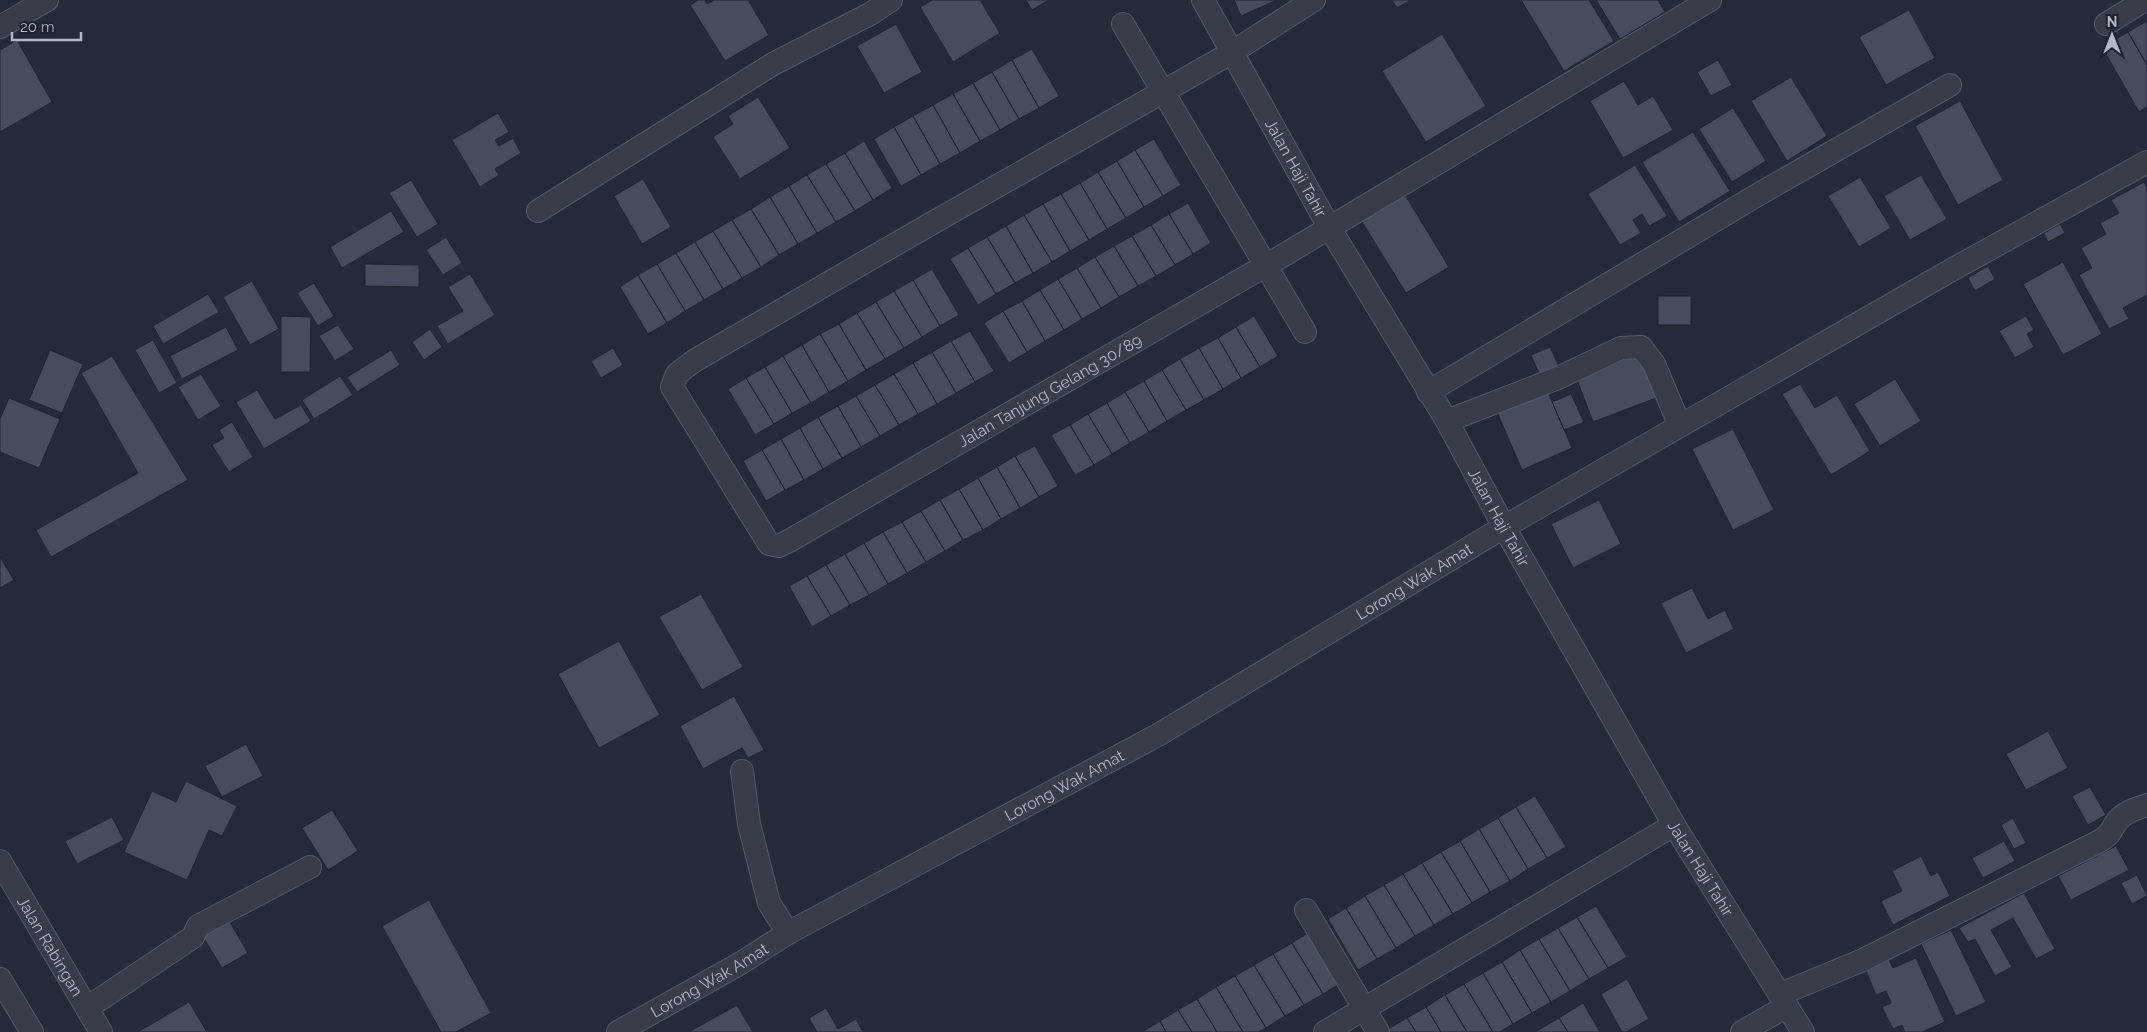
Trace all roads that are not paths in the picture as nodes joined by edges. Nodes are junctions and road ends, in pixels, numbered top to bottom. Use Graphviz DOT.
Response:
graph roads {
  1 [pos="48,0"];
  2 [pos="891,0"];
  3 [pos="1202,0"];
  4 [pos="1314,0"];
  5 [pos="1710,0"];
  6 [pos="2145,0"];
  7 [pos="1123,24"];
  8 [pos="2106,24"];
  9 [pos="0,27"];
  10 [pos="1231,53"];
  11 [pos="1950,85"];
  12 [pos="1162,93"];
  13 [pos="2147,162"];
  14 [pos="538,211"];
  15 [pos="1329,227"];
  16 [pos="1266,266"];
  17 [pos="1304,332"];
  18 [pos="1428,392"];
  19 [pos="1447,421"];
  20 [pos="1680,426"];
  21 [pos="1504,527"];
  22 [pos="742,771"];
  23 [pos="2147,805"];
  24 [pos="1674,826"];
  25 [pos="0,861"];
  26 [pos="310,867"];
  27 [pos="8,894"];
  28 [pos="1306,910"];
  29 [pos="788,933"];
  30 [pos="0,979"];
  31 [pos="1784,1000"];
  32 [pos="87,1008"];
  33 [pos="1366,1009"];
  34 [pos="32,1032"];
  35 [pos="101,1032"];
  36 [pos="618,1032"];
  37 [pos="1325,1032"];
  38 [pos="1378,1032"];
  39 [pos="1742,1032"];
  40 [pos="1803,1032"];
  1 -- 9 [label="street"];
  2 -- 14 [label="street"];
  3 -- 10 [label="street, Jalan Haji Tahir"];
  4 -- 10 [label="street"];
  5 -- 15 [label="street, Jalan Tanjung Gelang 30/89"];
  6 -- 8 [label="street"];
  7 -- 12 [label="street"];
  10 -- 12 [label="street"];
  10 -- 15 [label="street, Jalan Haji Tahir"];
  11 -- 18 [label="street"];
  12 -- 16 [label="street"];
  12 -- 16 [label="street, Jalan Tanjung Gelang 30/89"];
  13 -- 20 [label="street, Lorong Wak Amat"];
  15 -- 16 [label="street, Jalan Tanjung Gelang 30/89"];
  15 -- 18 [label="street, Jalan Haji Tahir"];
  16 -- 17 [label="street"];
  18 -- 19 [label="street, Jalan Haji Tahir"];
  19 -- 20 [label="street"];
  19 -- 21 [label="street, Jalan Haji Tahir"];
  20 -- 21 [label="street, Lorong Wak Amat"];
  21 -- 24 [label="street, Jalan Haji Tahir"];
  21 -- 29 [label="street, Lorong Wak Amat"];
  22 -- 29 [label="street"];
  23 -- 31 [label="street"];
  24 -- 31 [label="street, Jalan Haji Tahir"];
  24 -- 33 [label="street"];
  25 -- 27 [label="street, Jalan Rabingan"];
  26 -- 32 [label="street"];
  27 -- 32 [label="street, Jalan Rabingan"];
  28 -- 33 [label="street"];
  29 -- 36 [label="street, Lorong Wak Amat"];
  30 -- 34 [label="street"];
  31 -- 39 [label="street"];
  31 -- 40 [label="street, Jalan Haji Tahir"];
  32 -- 35 [label="street, Jalan Rabingan"];
  33 -- 37 [label="street"];
  33 -- 38 [label="street"];
}
